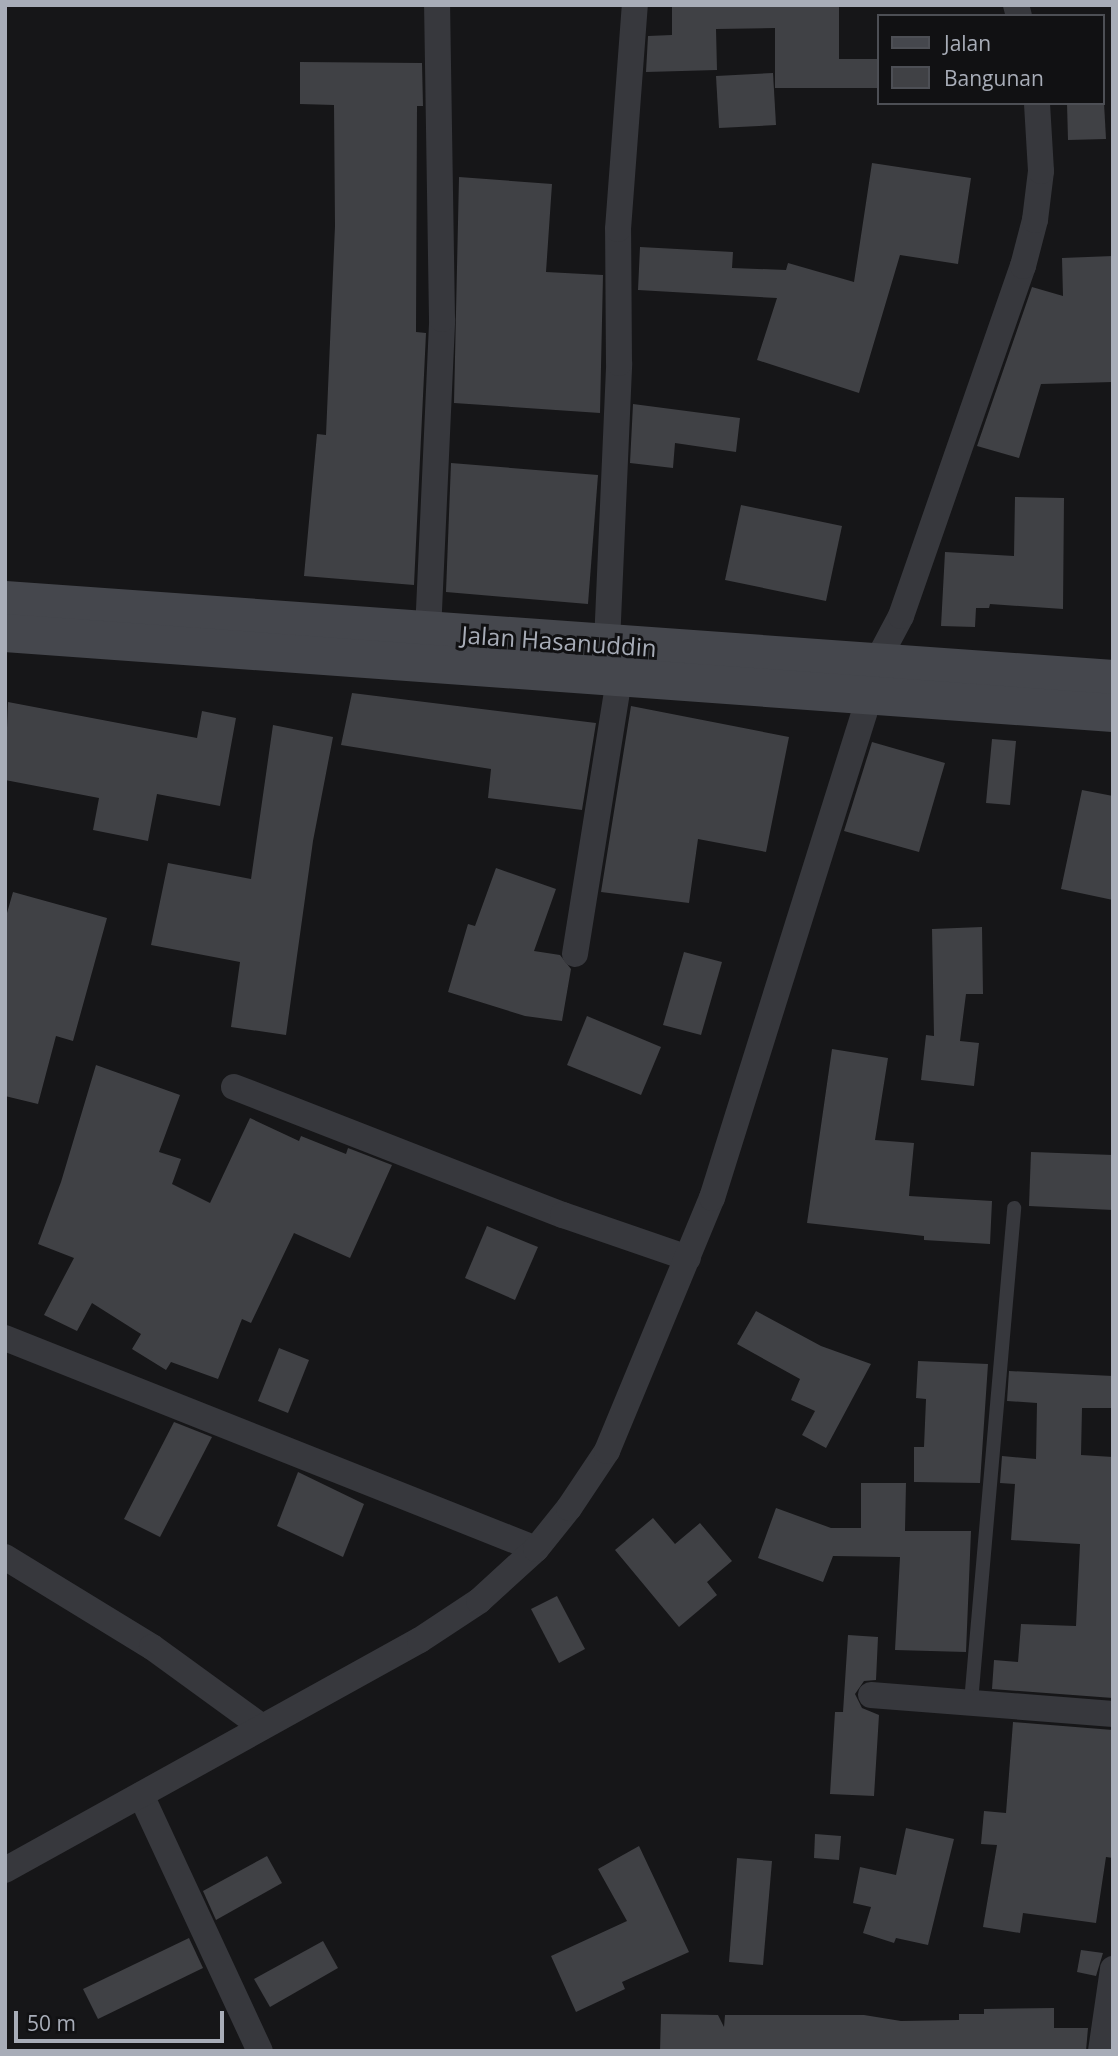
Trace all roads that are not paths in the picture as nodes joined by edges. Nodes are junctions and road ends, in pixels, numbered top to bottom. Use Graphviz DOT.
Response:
graph roads {
  1 [pos="437,5"];
  2 [pos="635,5"];
  3 [pos="1037,105"];
  4 [pos="10,617"];
  5 [pos="428,632"];
  6 [pos="607,643"];
  7 [pos="619,679"];
  8 [pos="1113,679"];
  9 [pos="872,682"];
  10 [pos="1113,713"];
  11 [pos="575,954"];
  12 [pos="234,1087"];
  13 [pos="1014,1208"];
  14 [pos="688,1258"];
  15 [pos="5,1338"];
  16 [pos="536,1549"];
  17 [pos="5,1558"];
  18 [pos="871,1695"];
  19 [pos="971,1702"];
  20 [pos="1113,1714"];
  21 [pos="262,1727"];
  22 [pos="141,1795"];
  23 [pos="5,1870"];
  24 [pos="1111,1983"];
  25 [pos="260,2051"];
  26 [pos="1101,2051"];
  1 -- 5 [label="street"];
  2 -- 6 [label="street"];
  3 -- 9 [label="street"];
  4 -- 5 [label="street, Jalan Hasanuddin"];
  4 -- 7 [label="street, Jalan Hasanuddin"];
  5 -- 6 [label="street, Jalan Hasanuddin"];
  6 -- 9 [label="street, Jalan Hasanuddin"];
  7 -- 9 [label="street, Jalan Hasanuddin"];
  7 -- 11 [label="street"];
  8 -- 9 [label="street, Jalan Hasanuddin"];
  9 -- 10 [label="street, Jalan Hasanuddin"];
  9 -- 14 [label="street"];
  12 -- 14 [label="street"];
  13 -- 19 [label="lane"];
  14 -- 16 [label="street"];
  15 -- 16 [label="street"];
  16 -- 21 [label="street"];
  17 -- 21 [label="street"];
  18 -- 19 [label="street"];
  19 -- 20 [label="street"];
  21 -- 22 [label="street"];
  22 -- 23 [label="street"];
  22 -- 25 [label="street"];
  24 -- 26 [label="street"];
}
